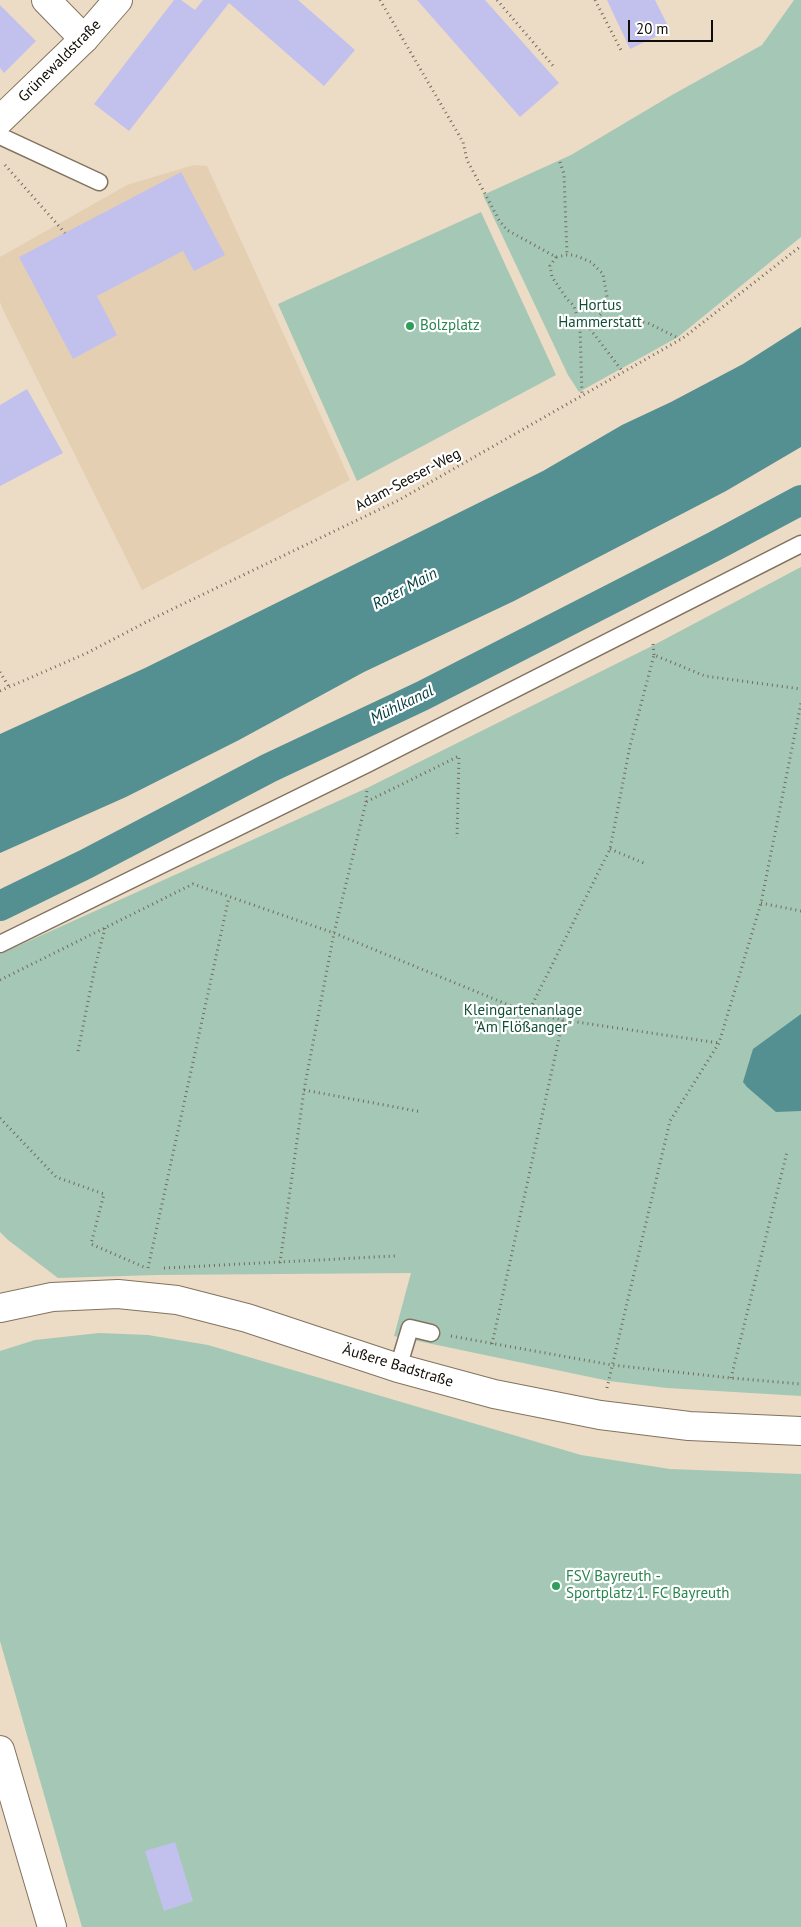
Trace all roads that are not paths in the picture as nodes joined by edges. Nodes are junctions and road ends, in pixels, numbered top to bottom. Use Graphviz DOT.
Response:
graph roads {
  1 [pos="46,0"];
  2 [pos="118,0"];
  3 [pos="84,39"];
  4 [pos="0,120"];
  5 [pos="0,136"];
  6 [pos="99,182"];
  7 [pos="801,544"];
  8 [pos="0,944"];
  9 [pos="0,1308"];
  10 [pos="431,1333"];
  11 [pos="398,1368"];
  12 [pos="801,1431"];
  13 [pos="0,1750"];
  14 [pos="52,1927"];
  1 -- 3 [label="street"];
  2 -- 3 [label="street, Grünewaldstraße"];
  3 -- 4 [label="street, Grünewaldstraße"];
  5 -- 6 [label="lane"];
  7 -- 8 [label="lane"];
  9 -- 11 [label="street, Äußere Badstraße"];
  10 -- 11 [label="lane"];
  11 -- 12 [label="street, Äußere Badstraße"];
  13 -- 14 [label="street"];
}
